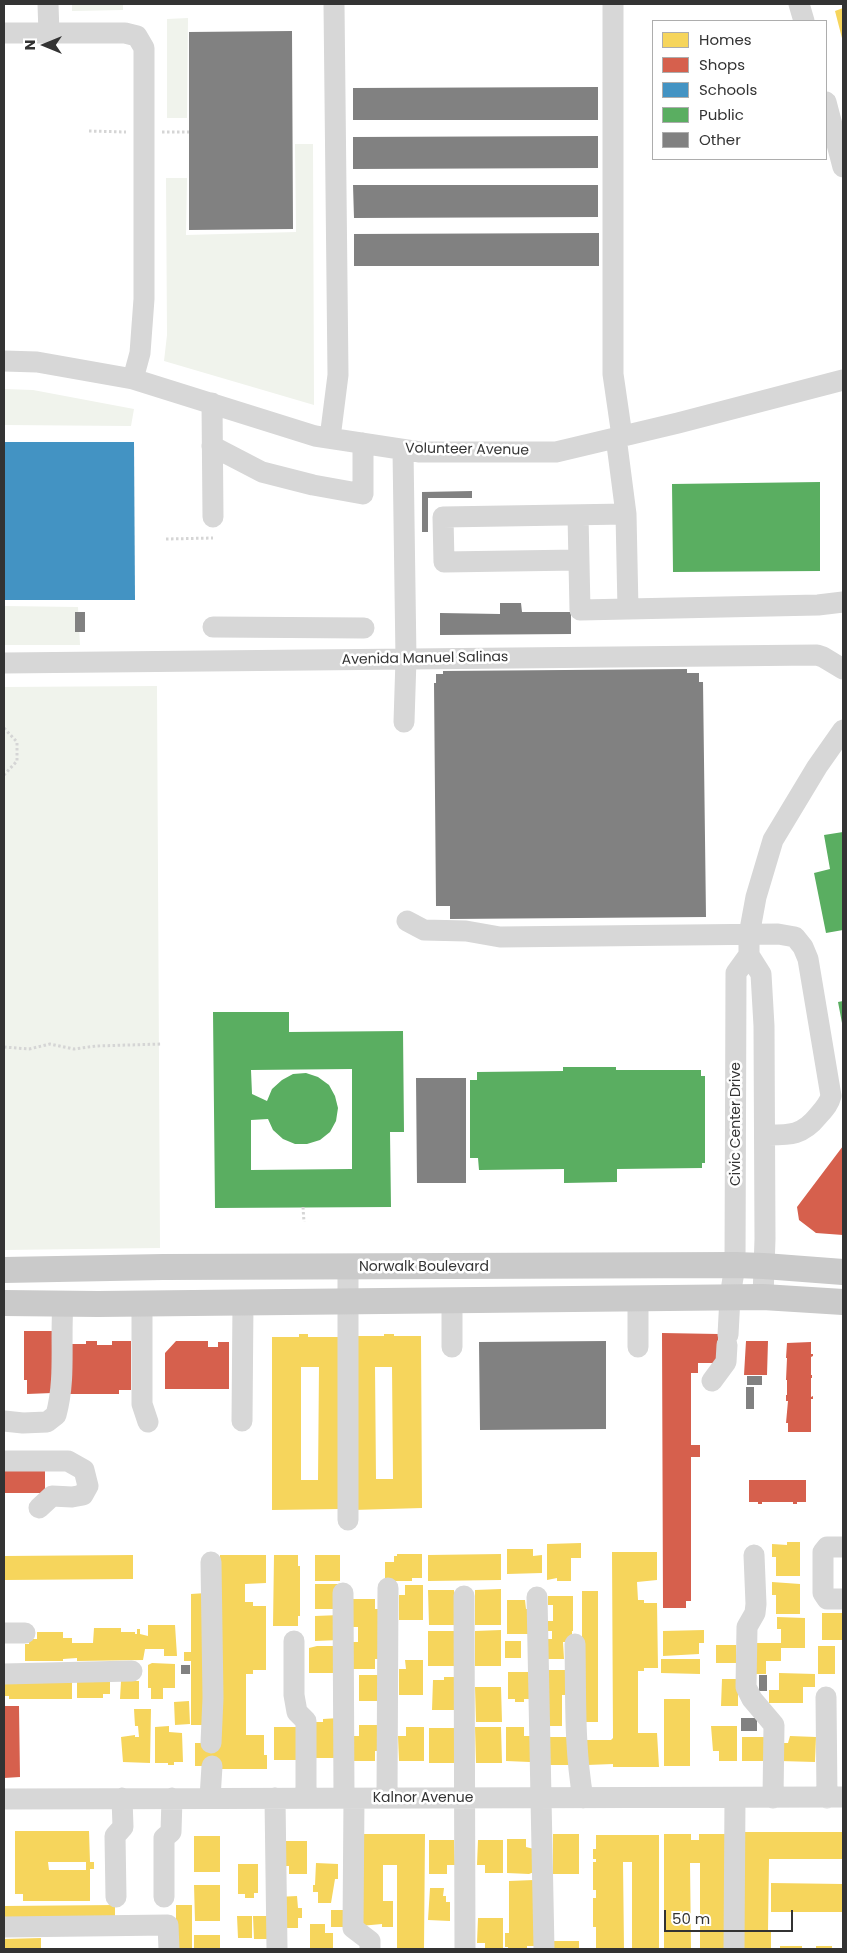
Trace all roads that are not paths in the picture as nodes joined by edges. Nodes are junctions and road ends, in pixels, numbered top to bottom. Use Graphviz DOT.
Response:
graph roads {
  1 [pos="48,4"];
  2 [pos="334,4"];
  3 [pos="613,4"];
  4 [pos="799,4"];
  5 [pos="804,20"];
  6 [pos="4,33"];
  7 [pos="48,34"];
  8 [pos="827,106"];
  9 [pos="843,167"];
  10 [pos="4,361"];
  11 [pos="133,379"];
  12 [pos="843,380"];
  13 [pos="212,403"];
  14 [pos="619,437"];
  15 [pos="330,438"];
  16 [pos="363,443"];
  17 [pos="212,446"];
  18 [pos="403,450"];
  19 [pos="626,514"];
  20 [pos="578,515"];
  21 [pos="213,528"];
  22 [pos="578,560"];
  23 [pos="843,602"];
  24 [pos="628,609"];
  25 [pos="214,628"];
  26 [pos="364,628"];
  27 [pos="406,659"];
  28 [pos="4,663"];
  29 [pos="843,669"];
  30 [pos="404,722"];
  31 [pos="843,730"];
  32 [pos="407,922"];
  33 [pos="749,945"];
  34 [pos="765,1135"];
  35 [pos="735,1265"];
  36 [pos="348,1266"];
  37 [pos="764,1266"];
  38 [pos="4,1270"];
  39 [pos="843,1272"];
  40 [pos="730,1297"];
  41 [pos="763,1297"];
  42 [pos="638,1298"];
  43 [pos="452,1300"];
  44 [pos="243,1302"];
  45 [pos="347,1302"];
  46 [pos="843,1302"];
  47 [pos="4,1303"];
  48 [pos="63,1304"];
  49 [pos="452,1346"];
  50 [pos="638,1347"];
  51 [pos="712,1381"];
  52 [pos="4,1420"];
  53 [pos="242,1421"];
  54 [pos="4,1461"];
  55 [pos="39,1508"];
  56 [pos="348,1520"];
  57 [pos="843,1547"];
  58 [pos="754,1555"];
  59 [pos="212,1562"];
  60 [pos="388,1588"];
  61 [pos="343,1593"];
  62 [pos="464,1596"];
  63 [pos="537,1597"];
  64 [pos="843,1599"];
  65 [pos="4,1633"];
  66 [pos="25,1633"];
  67 [pos="294,1641"];
  68 [pos="575,1644"];
  69 [pos="132,1671"];
  70 [pos="4,1674"];
  71 [pos="826,1697"];
  72 [pos="211,1743"];
  73 [pos="212,1766"];
  74 [pos="122,1798"];
  75 [pos="172,1798"];
  76 [pos="210,1798"];
  77 [pos="275,1798"];
  78 [pos="306,1798"];
  79 [pos="349,1798"];
  80 [pos="387,1798"];
  81 [pos="464,1798"];
  82 [pos="541,1798"];
  83 [pos="583,1798"];
  84 [pos="735,1798"];
  85 [pos="774,1798"];
  86 [pos="835,1798"];
  87 [pos="4,1799"];
  88 [pos="123,1897"];
  89 [pos="171,1897"];
  90 [pos="4,1927"];
  91 [pos="169,1949"];
  92 [pos="277,1949"];
  93 [pos="370,1949"];
  94 [pos="465,1949"];
  95 [pos="544,1949"];
  96 [pos="734,1949"];
  1 -- 7 [label="street"];
  2 -- 15 [label="street"];
  3 -- 14 [label="street"];
  4 -- 5 [label="street"];
  6 -- 7 [label="street"];
  7 -- 11 [label="street"];
  8 -- 9 [label="street"];
  10 -- 11 [label="street, Volunteer Avenue"];
  11 -- 13 [label="street, Volunteer Avenue"];
  12 -- 14 [label="street, Volunteer Avenue"];
  13 -- 15 [label="street, Volunteer Avenue"];
  13 -- 17 [label="street"];
  14 -- 18 [label="street, Volunteer Avenue"];
  14 -- 19 [label="street"];
  15 -- 16 [label="street, Volunteer Avenue"];
  16 -- 17 [label="street"];
  16 -- 18 [label="street, Volunteer Avenue"];
  17 -- 21 [label="street"];
  18 -- 27 [label="street"];
  19 -- 20 [label="street"];
  19 -- 24 [label="street"];
  20 -- 22 [label="street"];
  20 -- 22 [label="street"];
  22 -- 24 [label="street"];
  23 -- 24 [label="street"];
  25 -- 26 [label="street"];
  27 -- 28 [label="street, Avenida Manuel Salinas"];
  27 -- 29 [label="street, Avenida Manuel Salinas"];
  27 -- 30 [label="street"];
  31 -- 33 [label="street, Civic Center Drive"];
  32 -- 33 [label="street"];
  33 -- 34 [label="street, Civic Center Drive"];
  33 -- 34 [label="street"];
  33 -- 35 [label="street, Civic Center Drive"];
  34 -- 37 [label="street, Civic Center Drive"];
  35 -- 36 [label="main road, Norwalk Boulevard"];
  35 -- 37 [label="main road, Norwalk Boulevard"];
  35 -- 40 [label="street, Civic Center Drive"];
  36 -- 38 [label="main road, Norwalk Boulevard"];
  36 -- 45 [label="street"];
  37 -- 39 [label="main road, Norwalk Boulevard"];
  37 -- 41 [label="street, Civic Center Drive"];
  40 -- 41 [label="main road"];
  40 -- 42 [label="main road"];
  40 -- 51 [label="street, Civic Center Drive"];
  41 -- 46 [label="main road"];
  42 -- 43 [label="main road"];
  42 -- 50 [label="street"];
  43 -- 45 [label="main road"];
  43 -- 49 [label="street"];
  44 -- 45 [label="main road"];
  44 -- 48 [label="main road"];
  44 -- 53 [label="street"];
  45 -- 56 [label="street"];
  47 -- 48 [label="main road"];
  48 -- 52 [label="street"];
  54 -- 55 [label="street"];
  57 -- 64 [label="street"];
  58 -- 85 [label="street"];
  59 -- 72 [label="street"];
  60 -- 80 [label="street"];
  61 -- 79 [label="street"];
  62 -- 81 [label="street"];
  63 -- 82 [label="street"];
  65 -- 66 [label="street"];
  67 -- 78 [label="street"];
  68 -- 83 [label="street"];
  69 -- 70 [label="street"];
  71 -- 86 [label="street"];
  73 -- 76 [label="street"];
  74 -- 75 [label="street, Kalnor Avenue"];
  74 -- 87 [label="street, Kalnor Avenue"];
  74 -- 88 [label="street"];
  75 -- 76 [label="street, Kalnor Avenue"];
  75 -- 89 [label="street"];
  76 -- 77 [label="street, Kalnor Avenue"];
  77 -- 78 [label="street, Kalnor Avenue"];
  77 -- 92 [label="street"];
  78 -- 79 [label="street, Kalnor Avenue"];
  79 -- 80 [label="street, Kalnor Avenue"];
  79 -- 93 [label="street"];
  80 -- 81 [label="street, Kalnor Avenue"];
  81 -- 82 [label="street, Kalnor Avenue"];
  81 -- 94 [label="street"];
  82 -- 83 [label="street, Kalnor Avenue"];
  82 -- 95 [label="street"];
  83 -- 84 [label="street, Kalnor Avenue"];
  84 -- 85 [label="street, Kalnor Avenue"];
  84 -- 96 [label="street"];
  85 -- 86 [label="street, Kalnor Avenue"];
  90 -- 91 [label="street"];
}
